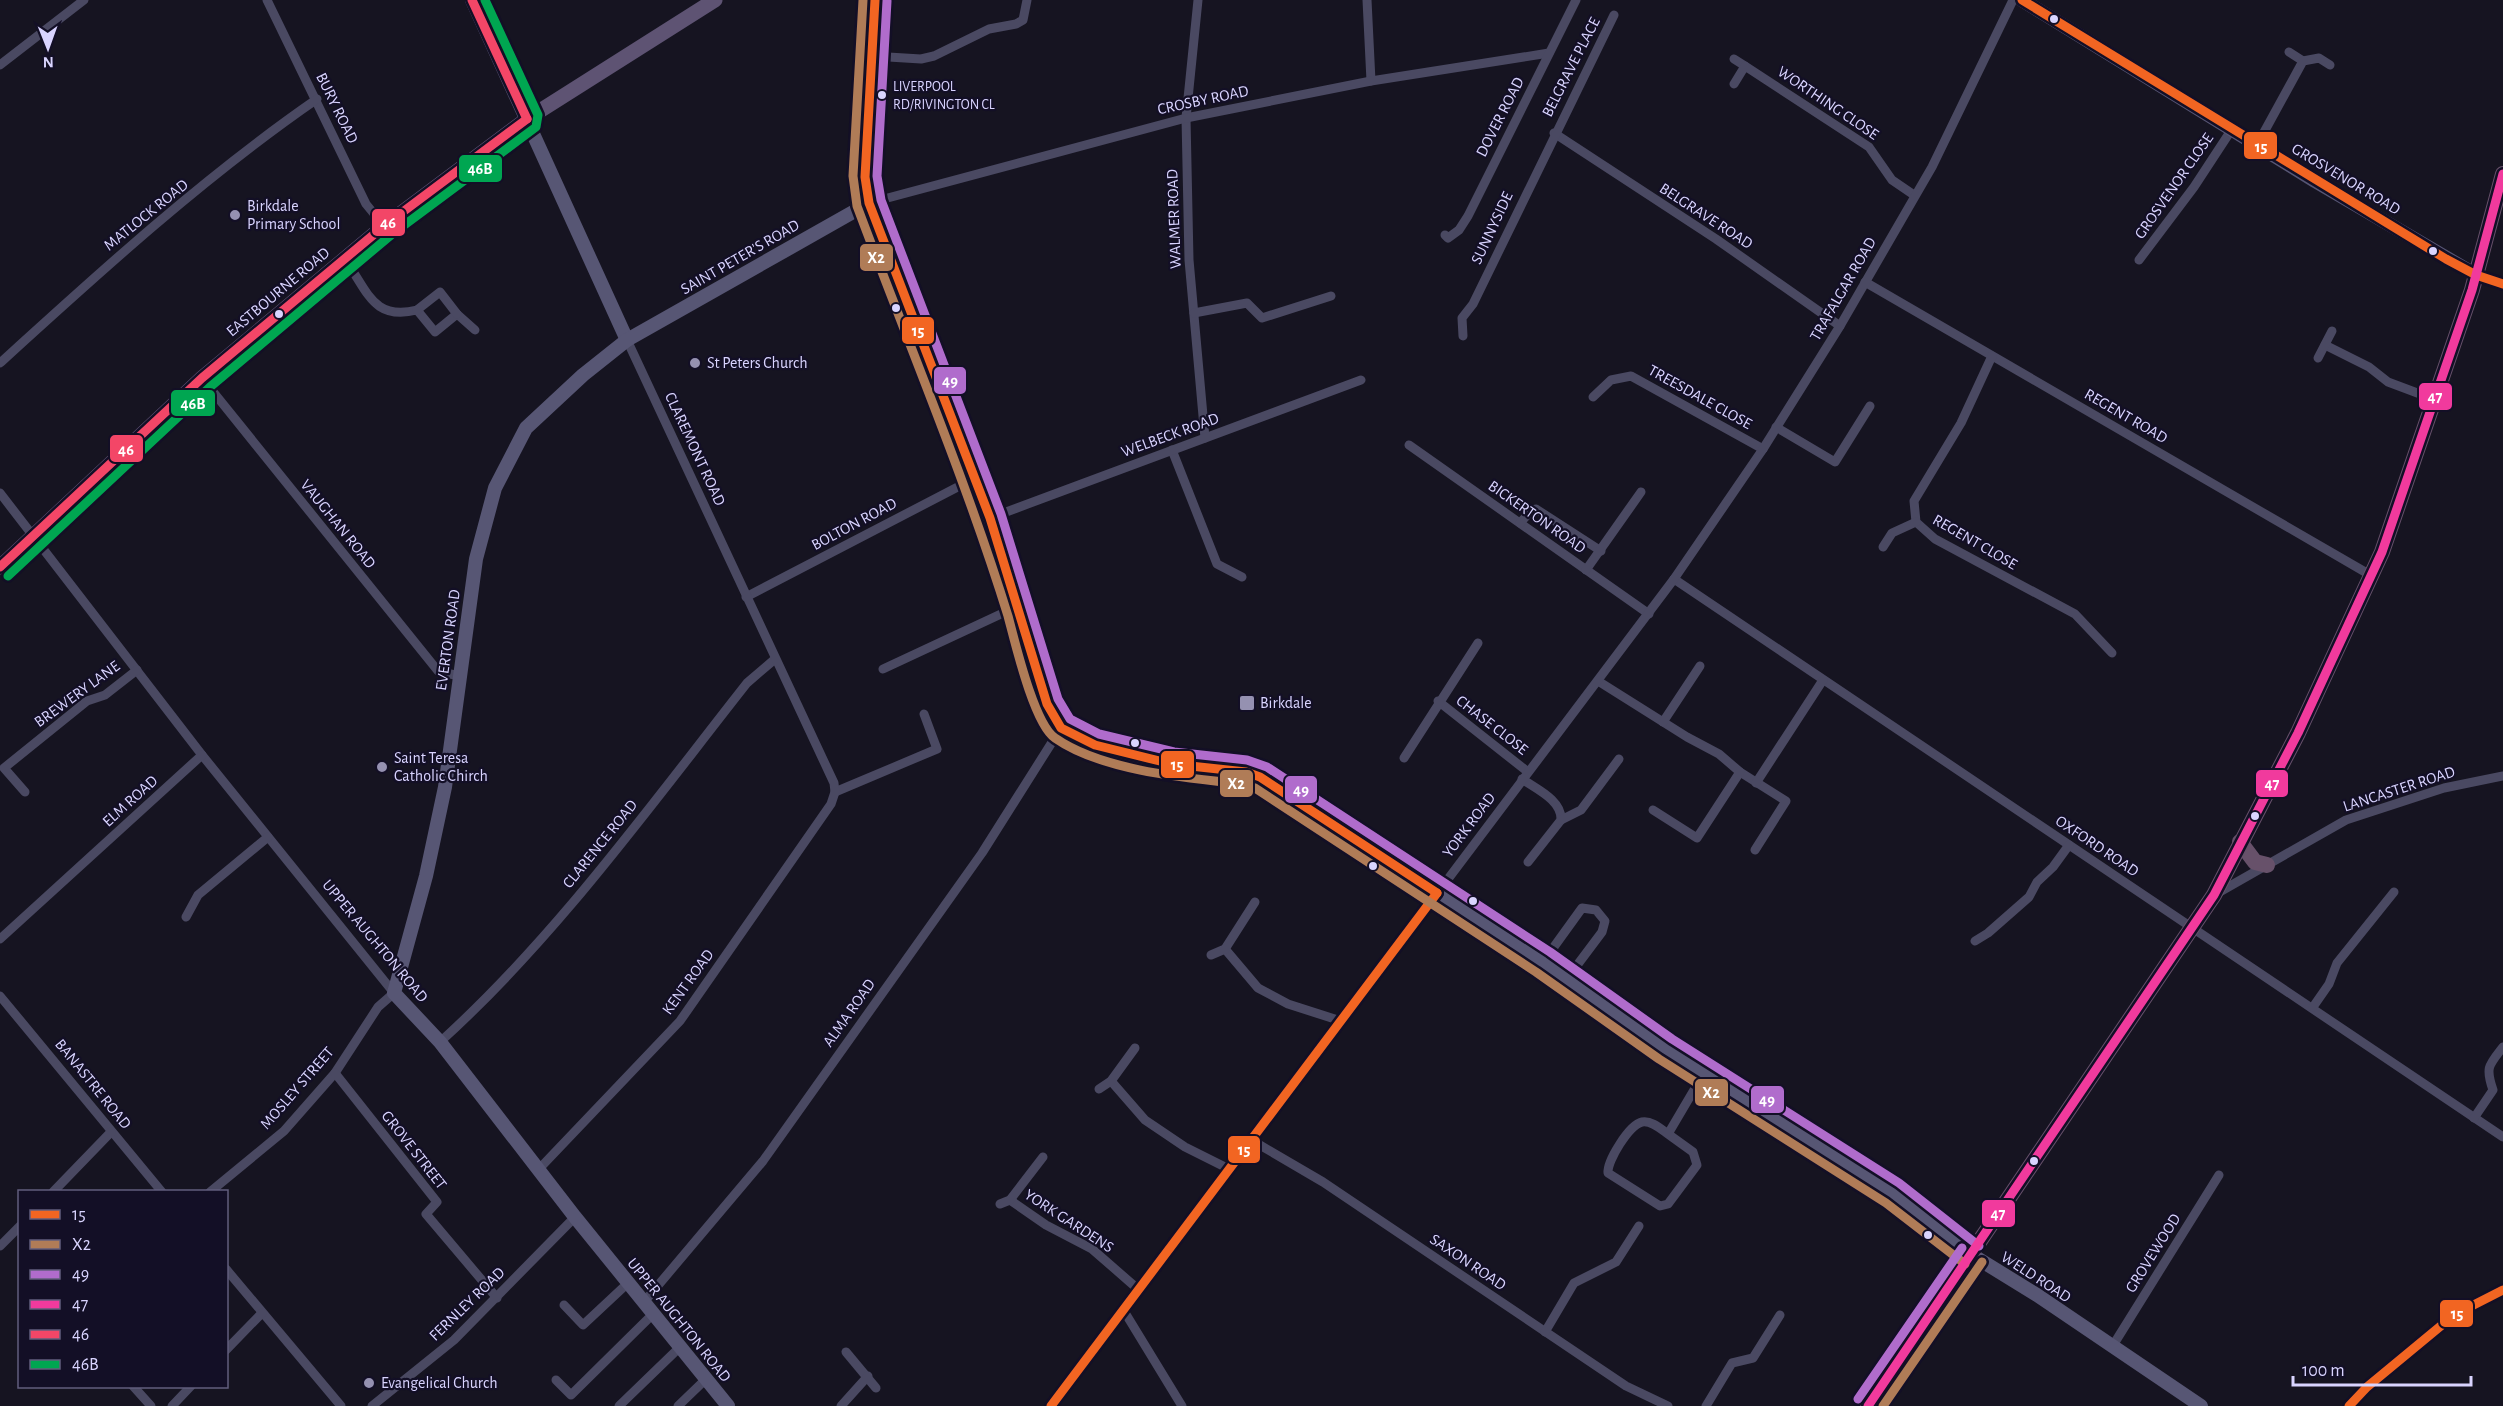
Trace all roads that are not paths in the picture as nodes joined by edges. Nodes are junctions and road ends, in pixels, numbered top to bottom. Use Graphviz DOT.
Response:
graph roads {
  1 [pos="84,0"];
  2 [pos="267,0"];
  3 [pos="472,0"];
  4 [pos="715,0"];
  5 [pos="875,0"];
  6 [pos="1027,0"];
  7 [pos="1198,0"];
  8 [pos="1367,0"];
  9 [pos="1576,0"];
  10 [pos="2013,0"];
  11 [pos="2022,0"];
  12 [pos="1614,15"];
  13 [pos="2289,52"];
  14 [pos="1549,53"];
  15 [pos="872,57"];
  16 [pos="1734,59"];
  17 [pos="2303,61"];
  18 [pos="2330,64"];
  19 [pos="0,65"];
  20 [pos="1746,66"];
  21 [pos="1371,81"];
  22 [pos="1734,84"];
  23 [pos="317,99"];
  24 [pos="527,118"];
  25 [pos="1186,118"];
  26 [pos="2232,129"];
  27 [pos="1554,133"];
  28 [pos="2257,145"];
  29 [pos="2503,174"];
  30 [pos="1914,195"];
  31 [pos="869,203"];
  32 [pos="384,226"];
  33 [pos="1445,235"];
  34 [pos="345,260"];
  35 [pos="2139,260"];
  36 [pos="2476,275"];
  37 [pos="1865,282"];
  38 [pos="2503,284"];
  39 [pos="1331,296"];
  40 [pos="417,310"];
  41 [pos="1194,313"];
  42 [pos="457,314"];
  43 [pos="1840,326"];
  44 [pos="475,330"];
  45 [pos="2332,331"];
  46 [pos="1463,336"];
  47 [pos="627,340"];
  48 [pos="2325,345"];
  49 [pos="1992,356"];
  50 [pos="2318,358"];
  51 [pos="0,363"];
  52 [pos="202,378"];
  53 [pos="1361,380"];
  54 [pos="1593,397"];
  55 [pos="2436,400"];
  56 [pos="1870,406"];
  57 [pos="1776,427"];
  58 [pos="1205,438"];
  59 [pos="1409,445"];
  60 [pos="1763,449"];
  61 [pos="1172,450"];
  62 [pos="975,478"];
  63 [pos="1641,492"];
  64 [pos="0,493"];
  65 [pos="990,518"];
  66 [pos="1916,522"];
  67 [pos="1520,523"];
  68 [pos="33,535"];
  69 [pos="1883,548"];
  70 [pos="1600,551"];
  71 [pos="0,567"];
  72 [pos="1587,570"];
  73 [pos="2372,576"];
  74 [pos="1242,577"];
  75 [pos="1674,579"];
  76 [pos="746,597"];
  77 [pos="1018,606"];
  78 [pos="1649,614"];
  79 [pos="1478,643"];
  80 [pos="2112,653"];
  81 [pos="775,659"];
  82 [pos="1700,666"];
  83 [pos="883,669"];
  84 [pos="137,670"];
  85 [pos="459,676"];
  86 [pos="1823,680"];
  87 [pos="1598,681"];
  88 [pos="1438,701"];
  89 [pos="924,714"];
  90 [pos="1663,722"];
  91 [pos="1061,728"];
  92 [pos="202,755"];
  93 [pos="1404,758"];
  94 [pos="1618,759"];
  95 [pos="1740,772"];
  96 [pos="1525,776"];
  97 [pos="2503,776"];
  98 [pos="1756,783"];
  99 [pos="25,792"];
  100 [pos="835,792"];
  101 [pos="1653,810"];
  102 [pos="1561,820"];
  103 [pos="268,837"];
  104 [pos="2240,842"];
  105 [pos="2068,845"];
  106 [pos="1755,850"];
  107 [pos="1528,862"];
  108 [pos="2267,865"];
  109 [pos="2394,891"];
  110 [pos="1437,893"];
  111 [pos="2214,895"];
  112 [pos="1255,902"];
  113 [pos="186,917"];
  114 [pos="2193,928"];
  115 [pos="0,939"];
  116 [pos="1975,941"];
  117 [pos="1225,949"];
  118 [pos="1211,955"];
  119 [pos="1542,962"];
  120 [pos="1566,980"];
  121 [pos="394,993"];
  122 [pos="0,996"];
  123 [pos="2313,1007"];
  124 [pos="1341,1021"];
  125 [pos="440,1042"];
  126 [pos="2503,1047"];
  127 [pos="1135,1048"];
  128 [pos="335,1072"];
  129 [pos="1704,1073"];
  130 [pos="1111,1081"];
  131 [pos="2498,1088"];
  132 [pos="1099,1089"];
  133 [pos="2474,1118"];
  134 [pos="111,1131"];
  135 [pos="1668,1134"];
  136 [pos="2503,1137"];
  137 [pos="1253,1141"];
  138 [pos="1042,1157"];
  139 [pos="538,1169"];
  140 [pos="1229,1169"];
  141 [pos="2219,1175"];
  142 [pos="54,1190"];
  143 [pos="161,1190"];
  144 [pos="211,1190"];
  145 [pos="1010,1200"];
  146 [pos="1000,1204"];
  147 [pos="575,1217"];
  148 [pos="1639,1226"];
  149 [pos="18,1228"];
  150 [pos="0,1246"];
  151 [pos="1972,1255"];
  152 [pos="228,1271"];
  153 [pos="628,1283"];
  154 [pos="1139,1290"];
  155 [pos="2503,1290"];
  156 [pos="497,1298"];
  157 [pos="644,1302"];
  158 [pos="564,1305"];
  159 [pos="1124,1311"];
  160 [pos="262,1313"];
  161 [pos="653,1314"];
  162 [pos="1780,1315"];
  163 [pos="1545,1332"];
  164 [pos="680,1347"];
  165 [pos="2112,1347"];
  166 [pos="228,1348"];
  167 [pos="846,1352"];
  168 [pos="868,1376"];
  169 [pos="706,1379"];
  170 [pos="556,1380"];
  171 [pos="135,1388"];
  172 [pos="189,1388"];
  173 [pos="876,1388"];
  174 [pos="151,1406"];
  175 [pos="172,1406"];
  176 [pos="340,1406"];
  177 [pos="372,1406"];
  178 [pos="619,1406"];
  179 [pos="678,1406"];
  180 [pos="728,1406"];
  181 [pos="842,1406"];
  182 [pos="1052,1406"];
  183 [pos="1182,1406"];
  184 [pos="1668,1406"];
  185 [pos="1706,1406"];
  186 [pos="1868,1406"];
  187 [pos="2200,1406"];
  188 [pos="2349,1406"];
  1 -- 19 [label="street"];
  2 -- 23 [label="street, BURY ROAD"];
  3 -- 24 [label="street, CLAREMONT ROAD"];
  4 -- 24 [label="main road, EASTBOURNE ROAD"];
  5 -- 15 [label="street"];
  6 -- 15 [label="street"];
  7 -- 25 [label="street, WALMER ROAD"];
  8 -- 21 [label="street"];
  9 -- 14 [label="street, DOVER ROAD"];
  10 -- 30 [label="street, TRAFALGAR ROAD"];
  11 -- 26 [label="street, GROSVENOR ROAD"];
  12 -- 27 [label="street, BELGRAVE PLACE"];
  13 -- 17 [label="street"];
  14 -- 21 [label="street, CROSBY ROAD"];
  14 -- 33 [label="street, DOVER ROAD"];
  15 -- 31 [label="street"];
  16 -- 20 [label="street, WORTHING CLOSE"];
  17 -- 18 [label="street"];
  17 -- 28 [label="street"];
  20 -- 22 [label="street"];
  20 -- 30 [label="street, WORTHING CLOSE"];
  21 -- 25 [label="street, CROSBY ROAD"];
  23 -- 32 [label="street, BURY ROAD"];
  23 -- 51 [label="street, MATLOCK ROAD"];
  24 -- 32 [label="main road, EASTBOURNE ROAD"];
  24 -- 47 [label="street, CLAREMONT ROAD"];
  25 -- 31 [label="street, CROSBY ROAD"];
  25 -- 41 [label="street, WALMER ROAD"];
  26 -- 28 [label="street, GROSVENOR ROAD"];
  26 -- 35 [label="street, GROSVENOR CLOSE"];
  27 -- 43 [label="street, BELGRAVE ROAD"];
  27 -- 46 [label="street, SUNNYSIDE"];
  28 -- 36 [label="street, GROSVENOR ROAD"];
  29 -- 36 [label="highway"];
  30 -- 37 [label="street, TRAFALGAR ROAD"];
  31 -- 47 [label="street, SAINT PETER'S ROAD"];
  31 -- 62 [label="street"];
  32 -- 34 [label="main road, EASTBOURNE ROAD"];
  34 -- 40 [label="street"];
  34 -- 52 [label="main road, EASTBOURNE ROAD"];
  36 -- 38 [label="street, GROSVENOR ROAD"];
  36 -- 55 [label="highway"];
  37 -- 43 [label="street, TRAFALGAR ROAD"];
  37 -- 49 [label="street, REGENT ROAD"];
  39 -- 41 [label="street"];
  40 -- 42 [label="street"];
  40 -- 42 [label="street"];
  41 -- 58 [label="street, WALMER ROAD"];
  42 -- 44 [label="street"];
  43 -- 57 [label="street, TRAFALGAR ROAD"];
  45 -- 48 [label="street"];
  47 -- 76 [label="street, CLAREMONT ROAD"];
  47 -- 85 [label="street, EVERTON ROAD"];
  48 -- 50 [label="street"];
  48 -- 55 [label="street"];
  49 -- 66 [label="street, REGENT CLOSE"];
  49 -- 73 [label="street, REGENT ROAD"];
  52 -- 68 [label="main road, EASTBOURNE ROAD"];
  52 -- 85 [label="street, VAUGHAN ROAD"];
  53 -- 58 [label="street, WELBECK ROAD"];
  54 -- 60 [label="street, TREESDALE CLOSE"];
  55 -- 73 [label="highway"];
  56 -- 57 [label="street"];
  57 -- 60 [label="street, TRAFALGAR ROAD"];
  58 -- 61 [label="street, WELBECK ROAD"];
  59 -- 67 [label="street, BICKERTON ROAD"];
  60 -- 75 [label="street, TRAFALGAR ROAD"];
  61 -- 65 [label="street, WELBECK ROAD"];
  61 -- 74 [label="street"];
  62 -- 65 [label="street"];
  62 -- 76 [label="street, BOLTON ROAD"];
  63 -- 70 [label="street"];
  64 -- 68 [label="street, UPPER AUGHTON ROAD"];
  65 -- 77 [label="street"];
  66 -- 69 [label="street"];
  66 -- 80 [label="street, REGENT CLOSE"];
  67 -- 70 [label="street"];
  67 -- 72 [label="street, BICKERTON ROAD"];
  68 -- 71 [label="main road, EASTBOURNE ROAD"];
  68 -- 84 [label="street, UPPER AUGHTON ROAD"];
  70 -- 72 [label="street"];
  72 -- 78 [label="street, BICKERTON ROAD"];
  73 -- 104 [label="highway"];
  75 -- 78 [label="street, YORK ROAD"];
  75 -- 86 [label="street, OXFORD ROAD"];
  76 -- 81 [label="street, CLAREMONT ROAD"];
  77 -- 83 [label="street"];
  77 -- 91 [label="street"];
  78 -- 87 [label="street, YORK ROAD"];
  79 -- 88 [label="street, CHASE CLOSE"];
  81 -- 100 [label="street, CLAREMONT ROAD"];
  81 -- 125 [label="street, CLARENCE ROAD"];
  82 -- 90 [label="street"];
  84 -- 92 [label="street, UPPER AUGHTON ROAD"];
  84 -- 99 [label="street, BREWERY LANE"];
  85 -- 121 [label="street, EVERTON ROAD"];
  86 -- 98 [label="street"];
  86 -- 105 [label="street, OXFORD ROAD"];
  87 -- 90 [label="street"];
  87 -- 96 [label="street, YORK ROAD"];
  88 -- 93 [label="street, CHASE CLOSE"];
  88 -- 96 [label="street, CHASE CLOSE"];
  89 -- 100 [label="street"];
  90 -- 95 [label="street"];
  91 -- 110 [label="street, WELD ROAD"];
  91 -- 157 [label="street, ALMA ROAD"];
  92 -- 103 [label="street, UPPER AUGHTON ROAD"];
  92 -- 115 [label="street, ELM ROAD"];
  94 -- 102 [label="street"];
  95 -- 98 [label="street"];
  95 -- 101 [label="street"];
  96 -- 102 [label="street, CHASE CLOSE"];
  96 -- 110 [label="street, YORK ROAD"];
  97 -- 108 [label="street, LANCASTER ROAD"];
  98 -- 106 [label="street"];
  100 -- 139 [label="street, KENT ROAD"];
  102 -- 107 [label="street"];
  103 -- 113 [label="street"];
  103 -- 121 [label="street, UPPER AUGHTON ROAD"];
  104 -- 108 [label="highway"];
  104 -- 111 [label="highway"];
  105 -- 114 [label="street, OXFORD ROAD"];
  105 -- 116 [label="street"];
  108 -- 111 [label="street, LANCASTER ROAD"];
  109 -- 123 [label="street"];
  110 -- 119 [label="street, WELD ROAD"];
  110 -- 124 [label="street, YORK ROAD"];
  111 -- 114 [label="highway"];
  112 -- 117 [label="street"];
  114 -- 123 [label="street, OXFORD ROAD"];
  114 -- 151 [label="highway"];
  117 -- 118 [label="street"];
  117 -- 124 [label="street"];
  119 -- 120 [label="street, WELD ROAD"];
  119 -- 120 [label="street"];
  120 -- 129 [label="street, WELD ROAD"];
  121 -- 125 [label="street, UPPER AUGHTON ROAD"];
  121 -- 128 [label="street, MOSLEY STREET"];
  122 -- 134 [label="street, BANASTRE ROAD"];
  123 -- 133 [label="street, OXFORD ROAD"];
  124 -- 137 [label="street, YORK ROAD"];
  125 -- 139 [label="street, UPPER AUGHTON ROAD"];
  126 -- 131 [label="street"];
  127 -- 130 [label="street"];
  128 -- 144 [label="street, MOSLEY STREET"];
  128 -- 156 [label="street, GROVE STREET"];
  129 -- 135 [label="street"];
  129 -- 151 [label="street, WELD ROAD"];
  130 -- 132 [label="street"];
  130 -- 140 [label="street"];
  131 -- 133 [label="street"];
  133 -- 136 [label="street, OXFORD ROAD"];
  134 -- 142 [label="street"];
  134 -- 143 [label="street, BANASTRE ROAD"];
  135 -- 135 [label="street"];
  137 -- 140 [label="street, YORK ROAD"];
  137 -- 163 [label="street, SAXON ROAD"];
  138 -- 145 [label="street, YORK GARDENS"];
  139 -- 147 [label="street, UPPER AUGHTON ROAD"];
  140 -- 154 [label="street, YORK ROAD"];
  141 -- 165 [label="street, GROVEWOOD"];
  145 -- 146 [label="street, YORK GARDENS"];
  145 -- 154 [label="street, YORK GARDENS"];
  147 -- 153 [label="street, UPPER AUGHTON ROAD"];
  147 -- 156 [label="street, FERNLEY ROAD"];
  148 -- 163 [label="street"];
  149 -- 150 [label="street"];
  151 -- 165 [label="street, WELD ROAD"];
  151 -- 186 [label="highway"];
  152 -- 160 [label="street"];
  153 -- 157 [label="street, UPPER AUGHTON ROAD"];
  153 -- 158 [label="street"];
  154 -- 159 [label="street, YORK ROAD"];
  155 -- 188 [label="street"];
  156 -- 177 [label="street, FERNLEY ROAD"];
  157 -- 161 [label="street, UPPER AUGHTON ROAD"];
  159 -- 182 [label="street, YORK ROAD"];
  159 -- 183 [label="street"];
  160 -- 166 [label="street"];
  160 -- 176 [label="street"];
  161 -- 164 [label="street, UPPER AUGHTON ROAD"];
  161 -- 170 [label="street"];
  162 -- 185 [label="street"];
  163 -- 184 [label="street, SAXON ROAD"];
  164 -- 169 [label="street, UPPER AUGHTON ROAD"];
  164 -- 178 [label="street"];
  165 -- 187 [label="street, WELD ROAD"];
  167 -- 168 [label="street"];
  168 -- 173 [label="street"];
  168 -- 181 [label="street"];
  169 -- 179 [label="street"];
  169 -- 180 [label="street, UPPER AUGHTON ROAD"];
  171 -- 174 [label="street"];
  172 -- 175 [label="street"];
}
